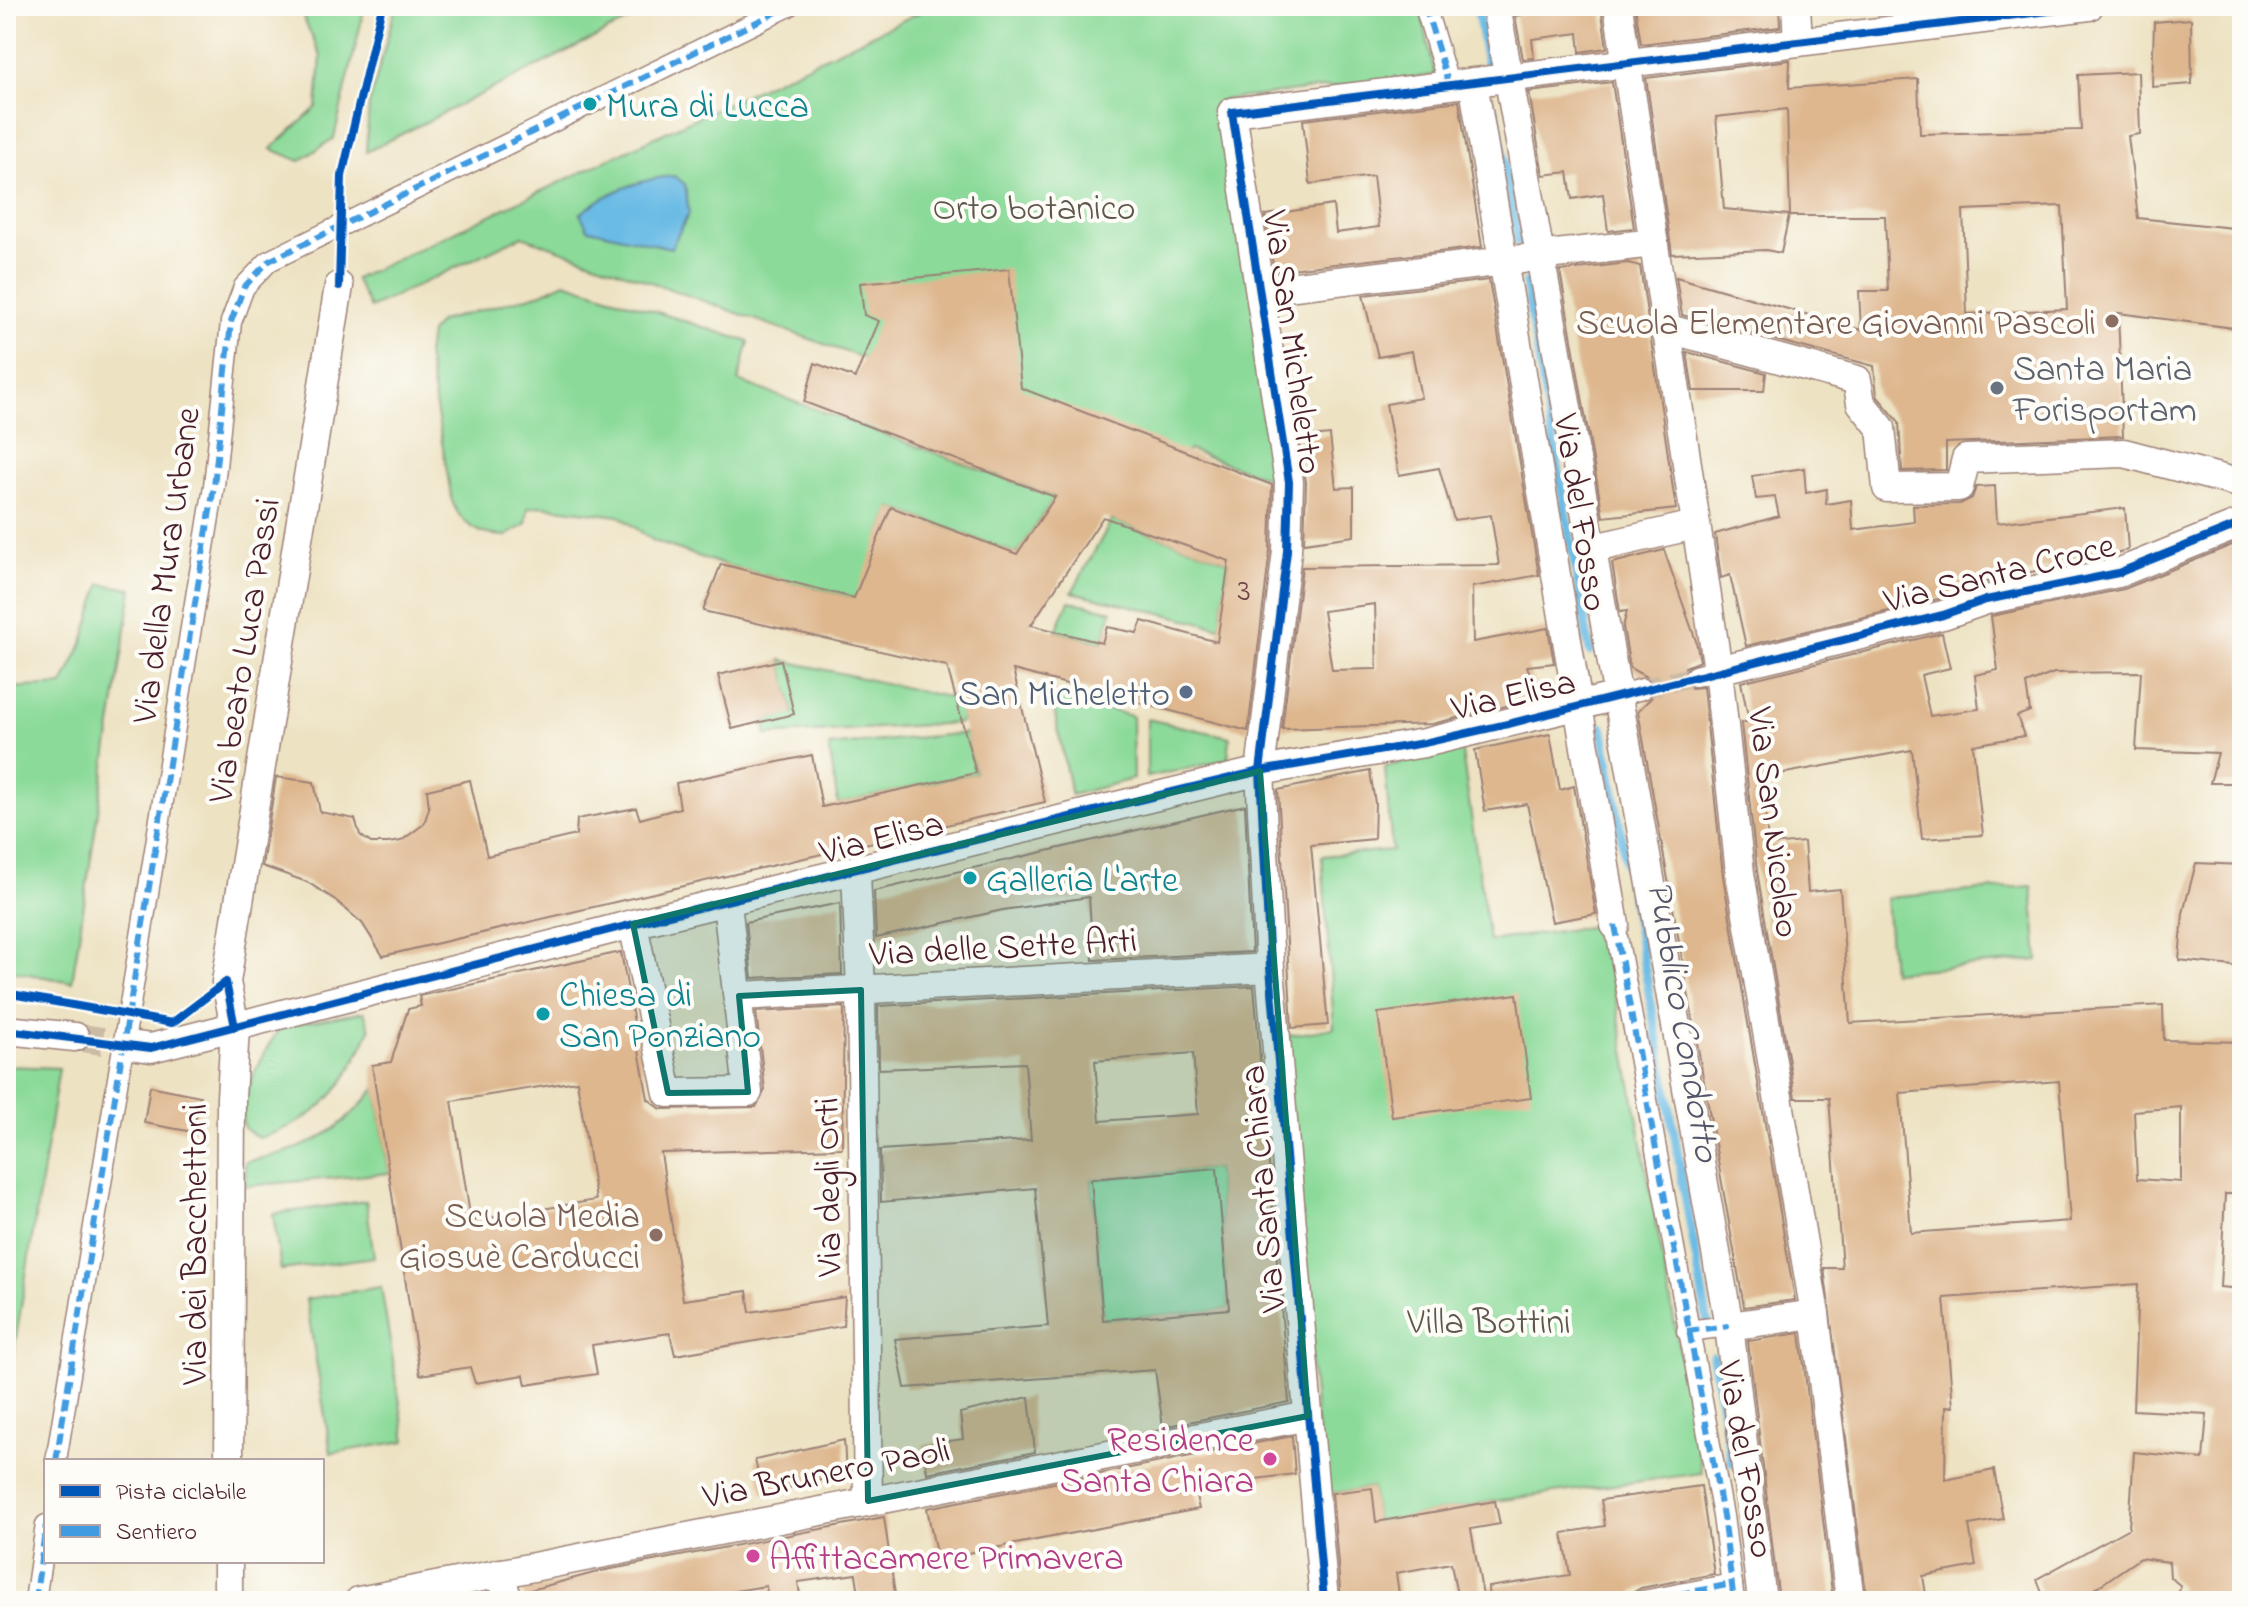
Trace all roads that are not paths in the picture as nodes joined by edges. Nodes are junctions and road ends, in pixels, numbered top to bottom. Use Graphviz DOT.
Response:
graph roads {
  1 [pos="789,6"];
  2 [pos="1425,6"];
  3 [pos="1496,6"];
  4 [pos="1618,6"];
  5 [pos="1796,6"];
  6 [pos="2089,6"];
  7 [pos="1983,13"];
  8 [pos="1798,42"];
  9 [pos="1627,62"];
  10 [pos="1482,81"];
  11 [pos="1654,243"];
  12 [pos="1522,259"];
  13 [pos="339,286"];
  14 [pos="1261,290"];
  15 [pos="1669,329"];
  16 [pos="2242,484"];
  17 [pos="2242,523"];
  18 [pos="1695,525"];
  19 [pos="1590,549"];
  20 [pos="1706,673"];
  21 [pos="1630,693"];
  22 [pos="1577,707"];
  23 [pos="1260,771"];
  24 [pos="856,872"];
  25 [pos="727,903"];
  26 [pos="633,924"];
  27 [pos="1615,925"];
  28 [pos="1270,968"];
  29 [pos="861,990"];
  30 [pos="739,996"];
  31 [pos="235,1027"];
  32 [pos="8,1030"];
  33 [pos="75,1037"];
  34 [pos="137,1046"];
  35 [pos="1815,1314"];
  36 [pos="1729,1326"];
  37 [pos="1687,1331"];
  38 [pos="1308,1416"];
  39 [pos="56,1459"];
  40 [pos="229,1459"];
  41 [pos="868,1501"];
  42 [pos="44,1539"];
  43 [pos="228,1563"];
  44 [pos="500,1573"];
  45 [pos="1733,1593"];
  46 [pos="35,1601"];
  47 [pos="228,1601"];
  48 [pos="359,1601"];
  49 [pos="508,1601"];
  50 [pos="1324,1601"];
  51 [pos="1643,1601"];
  52 [pos="1762,1601"];
  53 [pos="1850,1601"];
  1 -- 39 [label="street, Via della Mura Urbane"];
  2 -- 10 [label="street"];
  3 -- 10 [label="street, Via del Fosso"];
  4 -- 9 [label="street, Via San Nicolao"];
  5 -- 8 [label="street"];
  6 -- 7 [label="street"];
  7 -- 8 [label="street"];
  8 -- 9 [label="street"];
  9 -- 10 [label="street"];
  9 -- 11 [label="street, Via San Nicolao"];
  10 -- 12 [label="street, Via del Fosso"];
  10 -- 14 [label="street, Via San Micheletto"];
  11 -- 12 [label="street"];
  11 -- 15 [label="street, Via San Nicolao"];
  12 -- 14 [label="street"];
  12 -- 19 [label="street, Via del Fosso"];
  12 -- 22 [label="street, Via del Fosso"];
  13 -- 31 [label="street, Via beato Luca Passi"];
  14 -- 23 [label="street, Via San Micheletto"];
  15 -- 16 [label="street"];
  15 -- 18 [label="street, Via San Nicolao"];
  17 -- 20 [label="street, Via Santa Croce"];
  18 -- 19 [label="street, Via del Fosso"];
  18 -- 20 [label="street, Via San Nicolao"];
  19 -- 21 [label="street, Via del Fosso"];
  20 -- 35 [label="street, Via San Nicolao"];
  21 -- 22 [label="street, Via Elisa"];
  21 -- 36 [label="street, Via del Fosso"];
  22 -- 23 [label="street, Via Elisa"];
  22 -- 27 [label="street, Via del Fosso"];
  23 -- 24 [label="street, Via Elisa"];
  23 -- 28 [label="street, Via Santa Chiara"];
  24 -- 25 [label="street, Via Elisa"];
  24 -- 29 [label="street, Via degli Orti"];
  25 -- 26 [label="street, Via Elisa"];
  25 -- 30 [label="street"];
  26 -- 30 [label="street"];
  26 -- 31 [label="street, Via Elisa"];
  27 -- 37 [label="street, Via del Fosso"];
  28 -- 29 [label="street, Via delle Sette Arti"];
  28 -- 38 [label="street, Via Santa Chiara"];
  29 -- 30 [label="street, Via delle Sette Arti"];
  29 -- 41 [label="street, Via degli Orti"];
  31 -- 34 [label="street, Via Elisa"];
  31 -- 40 [label="street, Via dei Bacchettoni"];
  32 -- 33 [label="street"];
  35 -- 36 [label="street"];
  35 -- 53 [label="street, Via San Nicolao"];
  36 -- 37 [label="street, Via del Fosso"];
  36 -- 52 [label="street, Via del Fosso"];
  37 -- 45 [label="street, Via del Fosso"];
  38 -- 41 [label="street, Via Brunero Paoli"];
  38 -- 50 [label="street, Via Santa Chiara"];
  41 -- 44 [label="street, Via Brunero Paoli"];
  42 -- 46 [label="street"];
  43 -- 47 [label="street"];
  44 -- 48 [label="street, Via Brunero Paoli"];
  44 -- 49 [label="street"];
  45 -- 51 [label="street"];
}
